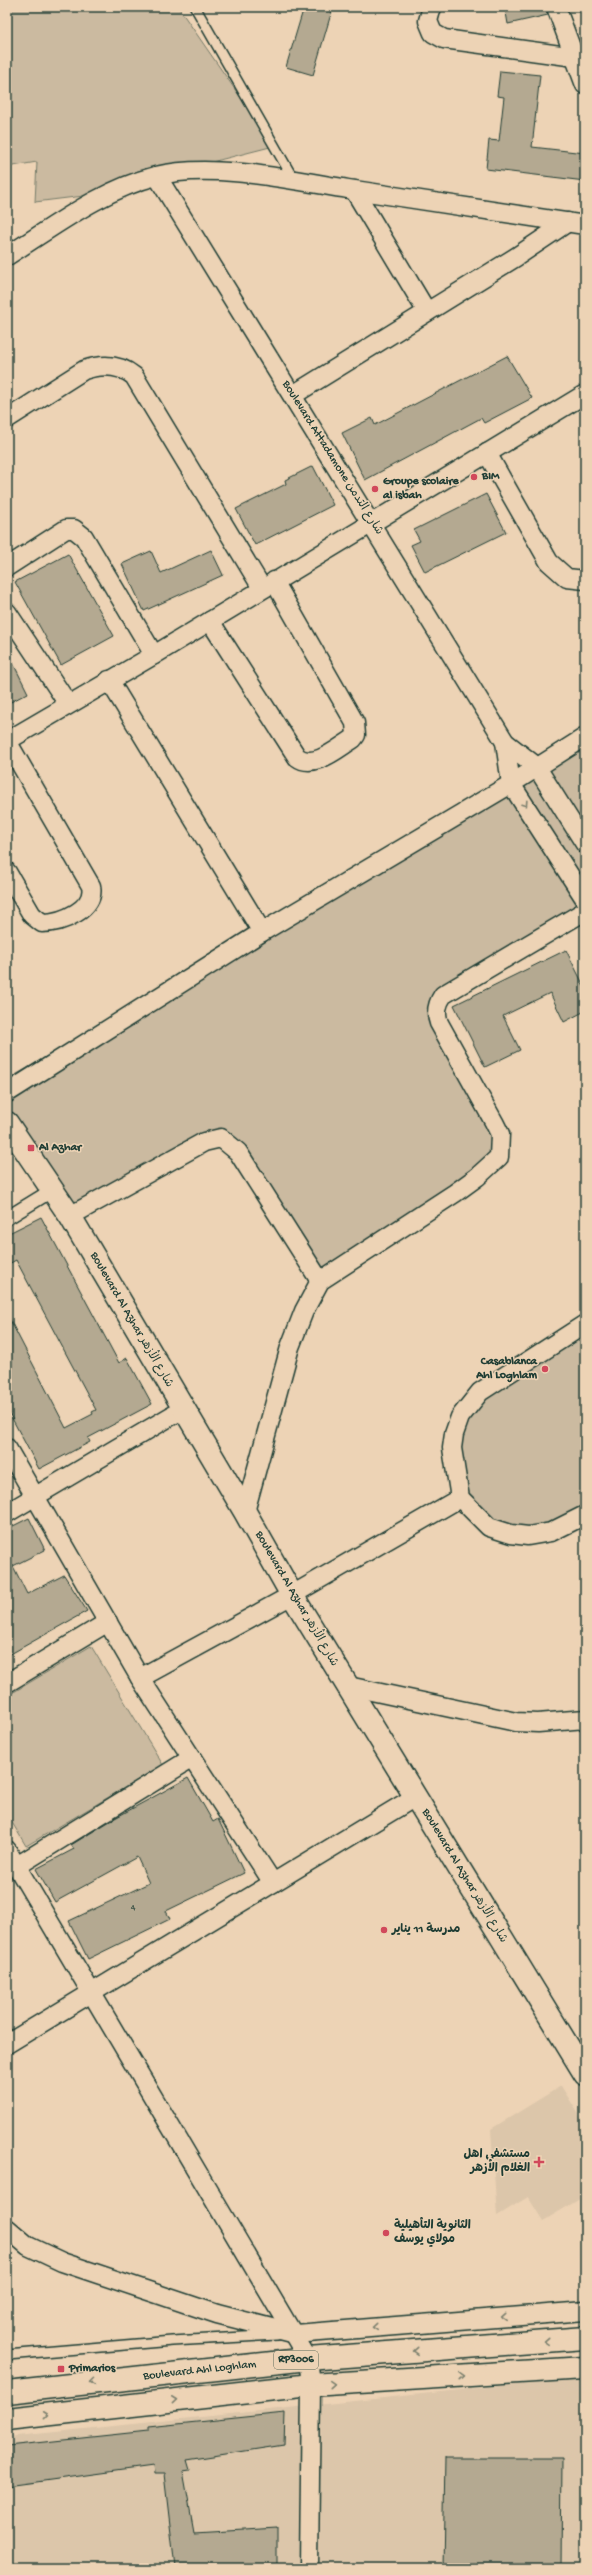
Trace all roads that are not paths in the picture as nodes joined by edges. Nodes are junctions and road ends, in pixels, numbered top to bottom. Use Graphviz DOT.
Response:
graph roads {
  1 [pos="195,7"];
  2 [pos="432,7"];
  3 [pos="556,7"];
  4 [pos="575,57"];
  5 [pos="585,85"];
  6 [pos="157,176"];
  7 [pos="294,180"];
  8 [pos="354,190"];
  9 [pos="576,223"];
  10 [pos="7,256"];
  11 [pos="427,312"];
  12 [pos="585,394"];
  13 [pos="293,395"];
  14 [pos="7,419"];
  15 [pos="487,453"];
  16 [pos="372,523"];
  17 [pos="7,567"];
  18 [pos="585,580"];
  19 [pos="268,585"];
  20 [pos="7,612"];
  21 [pos="210,621"];
  22 [pos="154,655"];
  23 [pos="109,680"];
  24 [pos="68,704"];
  25 [pos="585,737"];
  26 [pos="7,741"];
  27 [pos="505,742"];
  28 [pos="536,766"];
  29 [pos="511,784"];
  30 [pos="585,844"];
  31 [pos="7,872"];
  32 [pos="585,899"];
  33 [pos="585,911"];
  34 [pos="262,932"];
  35 [pos="7,1093"];
  36 [pos="7,1123"];
  37 [pos="51,1191"];
  38 [pos="70,1216"];
  39 [pos="7,1218"];
  40 [pos="320,1281"];
  41 [pos="585,1324"];
  42 [pos="183,1409"];
  43 [pos="7,1448"];
  44 [pos="36,1497"];
  45 [pos="460,1498"];
  46 [pos="245,1512"];
  47 [pos="7,1513"];
  48 [pos="585,1515"];
  49 [pos="292,1595"];
  50 [pos="108,1622"];
  51 [pos="140,1678"];
  52 [pos="7,1683"];
  53 [pos="348,1686"];
  54 [pos="584,1722"];
  55 [pos="192,1758"];
  56 [pos="415,1797"];
  57 [pos="7,1850"];
  58 [pos="17,1866"];
  59 [pos="273,1883"];
  60 [pos="92,1992"];
  61 [pos="7,2044"];
  62 [pos="585,2074"];
  63 [pos="7,2228"];
  64 [pos="585,2311"];
  65 [pos="294,2334"];
  66 [pos="585,2338"];
  67 [pos="7,2356"];
  68 [pos="308,2358"];
  69 [pos="585,2368"];
  70 [pos="311,2385"];
  71 [pos="7,2392"];
  72 [pos="7,2419"];
  73 [pos="310,2568"];
  1 -- 7 [label="lane"];
  2 -- 4 [label="street"];
  3 -- 4 [label="street"];
  4 -- 5 [label="street"];
  6 -- 7 [label="street"];
  6 -- 10 [label="street"];
  6 -- 13 [label="street, Boulevard Attadamone شارع التدمن"];
  7 -- 8 [label="street"];
  8 -- 9 [label="street"];
  8 -- 11 [label="street"];
  9 -- 11 [label="street"];
  11 -- 13 [label="street"];
  12 -- 15 [label="street"];
  13 -- 16 [label="street, Boulevard Attadamone شارع التدمن"];
  14 -- 19 [label="street"];
  15 -- 16 [label="street"];
  15 -- 18 [label="street"];
  16 -- 19 [label="street"];
  16 -- 27 [label="street, Boulevard Attadamone شارع التدمن"];
  17 -- 22 [label="street"];
  19 -- 21 [label="street"];
  19 -- 21 [label="street"];
  20 -- 24 [label="street"];
  21 -- 22 [label="street"];
  22 -- 23 [label="street"];
  23 -- 24 [label="street"];
  23 -- 34 [label="street"];
  24 -- 26 [label="street"];
  25 -- 28 [label="street"];
  26 -- 31 [label="street"];
  27 -- 28 [label="street, Boulevard Attadamone شارع التدمن"];
  27 -- 29 [label="street, Boulevard Attadamone شارع التدمن"];
  28 -- 29 [label="street"];
  28 -- 30 [label="street, Boulevard Attadamone شارع التدمن"];
  29 -- 32 [label="street, Boulevard Attadamone شارع التدمن, one-way"];
  29 -- 34 [label="street"];
  33 -- 40 [label="street"];
  34 -- 35 [label="street"];
  36 -- 37 [label="main road, Boulevard Al Azhar شارع الأزهر"];
  37 -- 38 [label="main road, Boulevard Al Azhar شارع الأزهر"];
  37 -- 39 [label="street"];
  38 -- 40 [label="street"];
  38 -- 42 [label="main road, Boulevard Al Azhar شارع الأزهر"];
  40 -- 46 [label="street"];
  41 -- 45 [label="street"];
  42 -- 44 [label="street"];
  42 -- 46 [label="main road, Boulevard Al Azhar شارع الأزهر"];
  43 -- 44 [label="street"];
  44 -- 47 [label="street"];
  44 -- 50 [label="street"];
  45 -- 48 [label="street"];
  45 -- 49 [label="street"];
  46 -- 49 [label="main road, Boulevard Al Azhar شارع الأزهر"];
  49 -- 51 [label="street"];
  49 -- 53 [label="main road, Boulevard Al Azhar شارع الأزهر"];
  50 -- 51 [label="street"];
  50 -- 52 [label="street"];
  51 -- 55 [label="street"];
  53 -- 54 [label="street"];
  53 -- 56 [label="main road, Boulevard Al Azhar شارع الأزهر"];
  55 -- 58 [label="street"];
  55 -- 59 [label="street"];
  56 -- 59 [label="street"];
  56 -- 62 [label="main road, Boulevard Al Azhar شارع الأزهر"];
  57 -- 58 [label="street"];
  58 -- 60 [label="street"];
  59 -- 60 [label="street"];
  60 -- 61 [label="street"];
  60 -- 65 [label="street"];
  63 -- 65 [label="street"];
  64 -- 65 [label="street, one-way"];
  65 -- 67 [label="lane"];
  65 -- 68 [label="street"];
  66 -- 68 [label="main road, Boulevard Ahl Loghlam / RP3006, one-way"];
  68 -- 70 [label="street"];
  68 -- 71 [label="main road, Boulevard Ahl Loghlam / RP3006, one-way"];
  70 -- 69 [label="main road, RP3006, one-way"];
  72 -- 70 [label="main road, RP3006, one-way"];
  70 -- 73 [label="street"];
}
